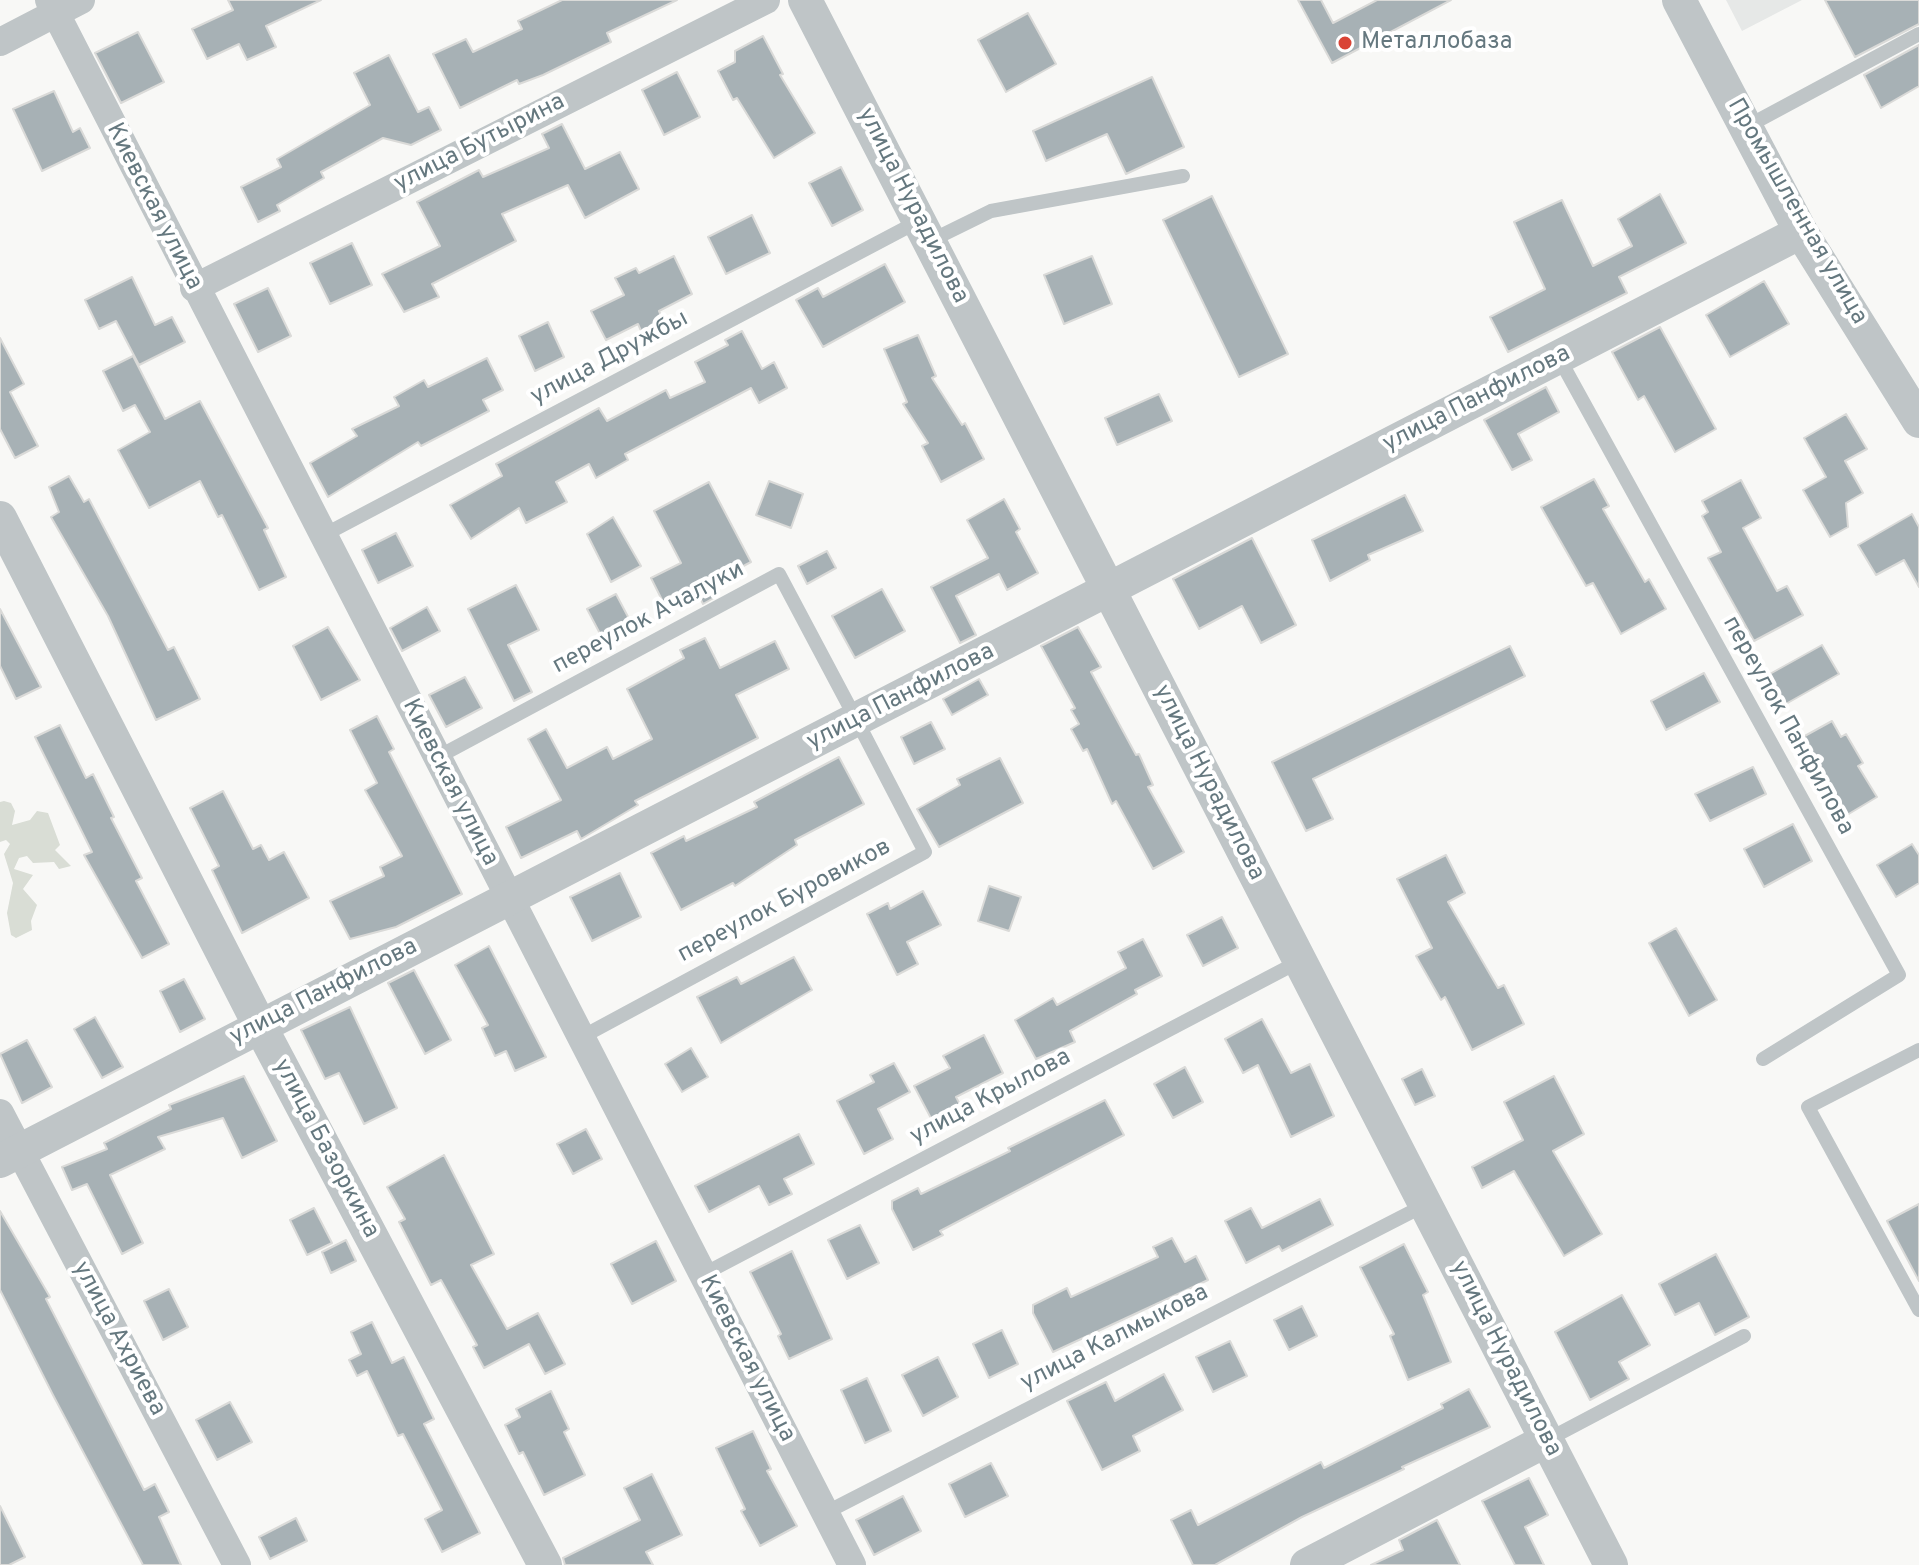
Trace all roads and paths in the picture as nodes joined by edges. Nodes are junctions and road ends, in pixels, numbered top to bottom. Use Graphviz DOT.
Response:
graph roads {
  1 [pos="81,0"];
  2 [pos="766,0"];
  3 [pos="805,0"];
  4 [pos="1679,0"];
  5 [pos="52,7"];
  6 [pos="1919,34"];
  7 [pos="0,42"];
  8 [pos="1746,127"];
  9 [pos="1183,176"];
  10 [pos="924,231"];
  11 [pos="1801,232"];
  12 [pos="194,288"];
  13 [pos="1559,358"];
  14 [pos="1919,421"];
  15 [pos="0,518"];
  16 [pos="322,536"];
  17 [pos="9,556"];
  18 [pos="1110,591"];
  19 [pos="857,721"];
  20 [pos="436,758"];
  21 [pos="509,899"];
  22 [pos="1300,961"];
  23 [pos="260,1026"];
  24 [pos="580,1038"];
  25 [pos="1919,1050"];
  26 [pos="1763,1059"];
  27 [pos="0,1113"];
  28 [pos="10,1156"];
  29 [pos="1425,1204"];
  30 [pos="702,1275"];
  31 [pos="1919,1310"];
  32 [pos="1744,1336"];
  33 [pos="1547,1440"];
  34 [pos="825,1513"];
  35 [pos="237,1565"];
  36 [pos="545,1565"];
  37 [pos="852,1565"];
  38 [pos="1307,1565"];
  39 [pos="1611,1565"];
  1 -- 5 [label="street"];
  2 -- 12 [label="street, улица Бутырина"];
  3 -- 10 [label="street, улица Нурадилова"];
  4 -- 8 [label="street, Промышленная улица"];
  5 -- 7 [label="street"];
  5 -- 12 [label="street, Киевская улица"];
  6 -- 8 [label="lane"];
  8 -- 11 [label="street, Промышленная улица"];
  9 -- 10 [label="lane, улица Дружбы"];
  10 -- 16 [label="lane, улица Дружбы"];
  10 -- 18 [label="street, улица Нурадилова"];
  11 -- 13 [label="street, улица Панфилова"];
  11 -- 14 [label="street, Промышленная улица"];
  12 -- 16 [label="street, Киевская улица"];
  13 -- 18 [label="street, улица Панфилова"];
  13 -- 26 [label="lane, переулок Панфилова"];
  15 -- 17 [label="street, улица Базоркина"];
  16 -- 20 [label="street, Киевская улица"];
  17 -- 23 [label="street, улица Базоркина"];
  18 -- 19 [label="street, улица Панфилова"];
  18 -- 22 [label="street, улица Нурадилова"];
  19 -- 20 [label="lane, переулок Ачалуки"];
  19 -- 21 [label="street, улица Панфилова"];
  19 -- 24 [label="lane, переулок Буровиков"];
  20 -- 21 [label="street, Киевская улица"];
  21 -- 23 [label="street, улица Панфилова"];
  21 -- 24 [label="street, Киевская улица"];
  22 -- 29 [label="street, улица Нурадилова"];
  22 -- 30 [label="lane, улица Крылова"];
  23 -- 28 [label="street, улица Панфилова"];
  23 -- 36 [label="street, улица Базоркина"];
  24 -- 30 [label="street, Киевская улица"];
  25 -- 31 [label="lane"];
  27 -- 28 [label="street, улица Ахриева"];
  28 -- 35 [label="street, улица Ахриева"];
  29 -- 33 [label="street, улица Нурадилова"];
  29 -- 34 [label="lane, улица Калмыкова"];
  30 -- 34 [label="street, Киевская улица"];
  32 -- 33 [label="lane"];
  33 -- 38 [label="street"];
  33 -- 39 [label="street, улица Нурадилова"];
  34 -- 37 [label="street, Киевская улица"];
}
